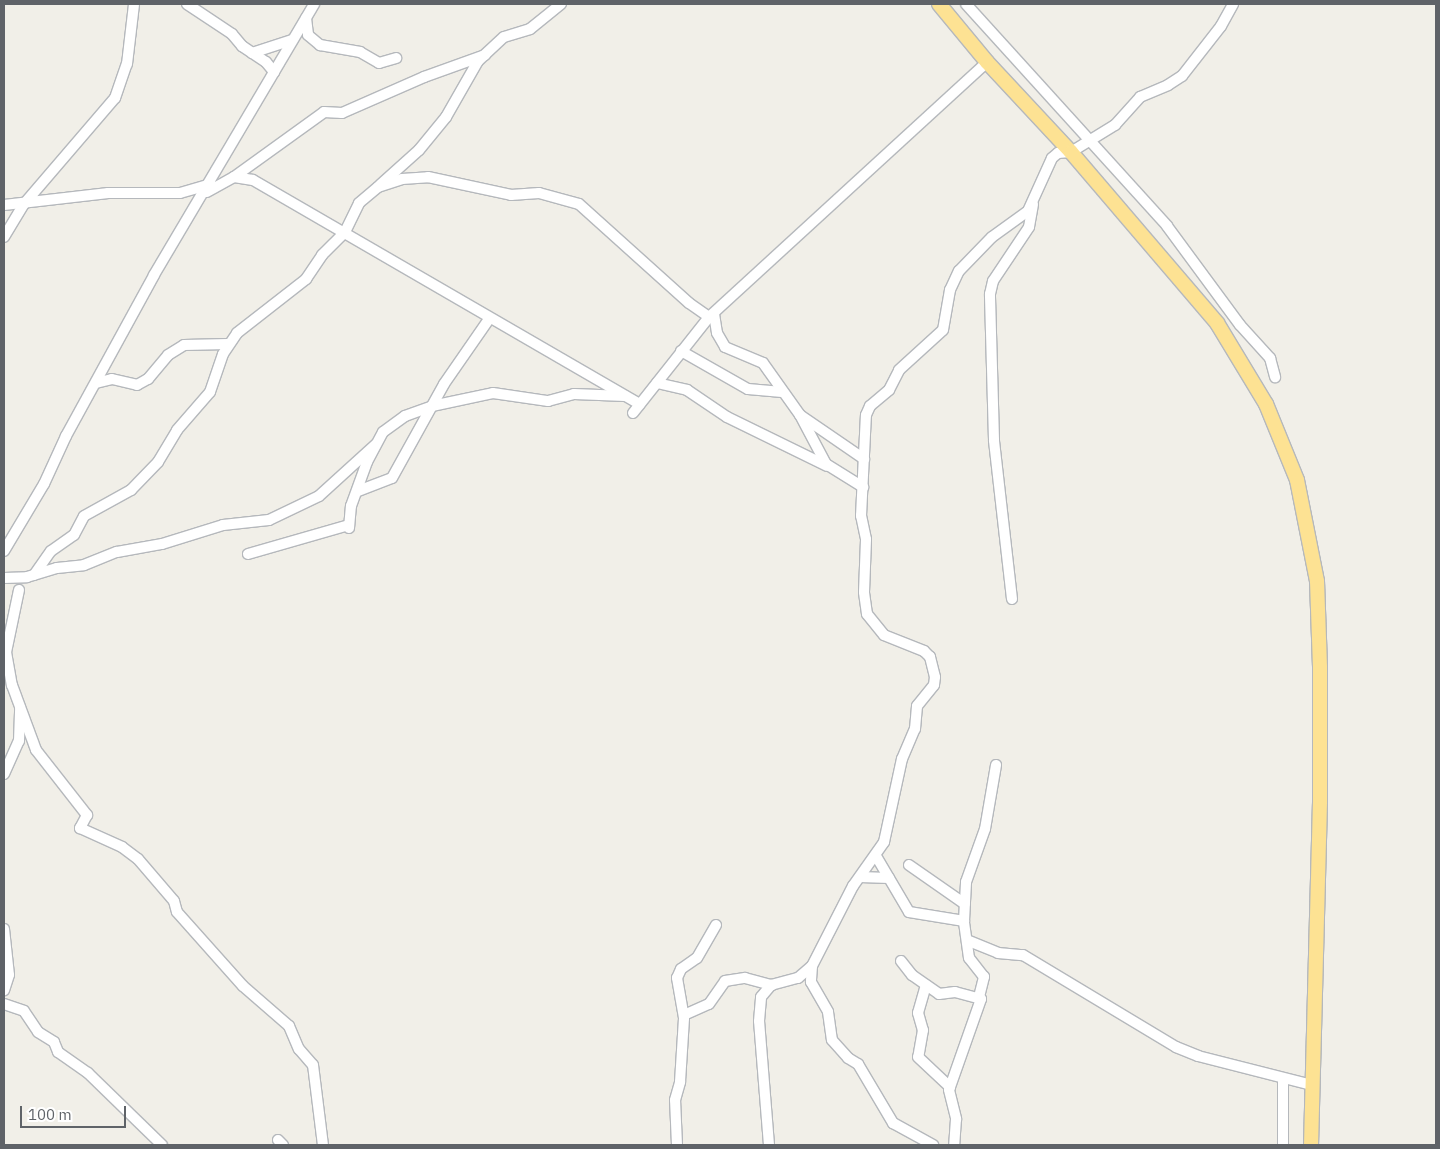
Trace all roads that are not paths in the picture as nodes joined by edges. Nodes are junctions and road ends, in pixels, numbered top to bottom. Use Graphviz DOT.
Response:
graph roads {
  1 [pos="134,4"];
  2 [pos="187,4"];
  3 [pos="561,4"];
  4 [pos="939,4"];
  5 [pos="966,4"];
  6 [pos="1233,4"];
  7 [pos="313,5"];
  8 [pos="306,18"];
  9 [pos="292,40"];
  10 [pos="252,53"];
  11 [pos="485,55"];
  12 [pos="396,58"];
  13 [pos="987,62"];
  14 [pos="274,72"];
  15 [pos="1090,138"];
  16 [pos="1072,152"];
  17 [pos="234,177"];
  18 [pos="378,187"];
  19 [pos="208,188"];
  20 [pos="1033,201"];
  21 [pos="24,204"];
  22 [pos="4,205"];
  23 [pos="345,232"];
  24 [pos="4,237"];
  25 [pos="712,315"];
  26 [pos="489,319"];
  27 [pos="228,344"];
  28 [pos="681,351"];
  29 [pos="1276,377"];
  30 [pos="656,382"];
  31 [pos="96,383"];
  32 [pos="782,392"];
  33 [pos="628,396"];
  34 [pos="640,404"];
  35 [pos="432,406"];
  36 [pos="633,414"];
  37 [pos="800,415"];
  38 [pos="375,445"];
  39 [pos="864,459"];
  40 [pos="831,469"];
  41 [pos="863,487"];
  42 [pos="358,491"];
  43 [pos="4,551"];
  44 [pos="248,554"];
  45 [pos="34,575"];
  46 [pos="4,578"];
  47 [pos="19,590"];
  48 [pos="1012,598"];
  49 [pos="20,708"];
  50 [pos="996,765"];
  51 [pos="4,774"];
  52 [pos="876,856"];
  53 [pos="909,865"];
  54 [pos="860,876"];
  55 [pos="889,878"];
  56 [pos="965,904"];
  57 [pos="964,921"];
  58 [pos="716,925"];
  59 [pos="4,929"];
  60 [pos="969,941"];
  61 [pos="901,961"];
  62 [pos="812,966"];
  63 [pos="772,984"];
  64 [pos="926,986"];
  65 [pos="4,992"];
  66 [pos="979,997"];
  67 [pos="7,1005"];
  68 [pos="684,1015"];
  69 [pos="1283,1079"];
  70 [pos="1312,1085"];
  71 [pos="950,1088"];
  72 [pos="162,1145"];
  73 [pos="323,1145"];
  74 [pos="678,1145"];
  75 [pos="769,1145"];
  76 [pos="933,1145"];
  77 [pos="954,1145"];
  78 [pos="1283,1145"];
  79 [pos="1310,1145"];
  1 -- 21 [label="street"];
  2 -- 10 [label="street"];
  3 -- 11 [label="street"];
  4 -- 13 [label="highway"];
  5 -- 15 [label="street"];
  6 -- 15 [label="street"];
  7 -- 8 [label="street"];
  8 -- 9 [label="street"];
  8 -- 12 [label="street"];
  9 -- 10 [label="street"];
  9 -- 14 [label="street"];
  10 -- 14 [label="street"];
  11 -- 17 [label="street"];
  11 -- 18 [label="street"];
  13 -- 16 [label="highway"];
  13 -- 25 [label="street"];
  14 -- 19 [label="street"];
  15 -- 16 [label="street"];
  15 -- 29 [label="street"];
  16 -- 20 [label="street"];
  16 -- 70 [label="highway"];
  17 -- 19 [label="street"];
  17 -- 23 [label="street"];
  18 -- 23 [label="street"];
  18 -- 25 [label="street"];
  19 -- 21 [label="street"];
  19 -- 31 [label="street"];
  20 -- 39 [label="street"];
  20 -- 48 [label="street"];
  21 -- 22 [label="street"];
  21 -- 24 [label="street"];
  23 -- 26 [label="street"];
  23 -- 27 [label="street"];
  25 -- 28 [label="street"];
  25 -- 32 [label="street"];
  26 -- 33 [label="street"];
  26 -- 35 [label="street"];
  27 -- 31 [label="street"];
  27 -- 45 [label="street"];
  28 -- 30 [label="street"];
  28 -- 32 [label="street"];
  30 -- 34 [label="street"];
  30 -- 40 [label="street"];
  31 -- 43 [label="street"];
  32 -- 37 [label="street"];
  33 -- 34 [label="street"];
  33 -- 35 [label="street"];
  34 -- 36 [label="street"];
  35 -- 38 [label="street"];
  35 -- 42 [label="street"];
  37 -- 39 [label="street"];
  37 -- 40 [label="street"];
  38 -- 42 [label="street"];
  38 -- 45 [label="street"];
  39 -- 41 [label="street"];
  40 -- 41 [label="street"];
  41 -- 52 [label="street"];
  42 -- 44 [label="street"];
  45 -- 46 [label="street"];
  47 -- 49 [label="street"];
  49 -- 51 [label="street"];
  49 -- 73 [label="street"];
  50 -- 56 [label="street"];
  52 -- 54 [label="street"];
  52 -- 55 [label="street"];
  53 -- 56 [label="street"];
  54 -- 55 [label="street"];
  54 -- 62 [label="street"];
  55 -- 57 [label="street"];
  56 -- 57 [label="street"];
  57 -- 60 [label="street"];
  58 -- 68 [label="street"];
  59 -- 65 [label="street"];
  60 -- 66 [label="street"];
  60 -- 69 [label="street"];
  61 -- 64 [label="street"];
  62 -- 63 [label="street"];
  62 -- 76 [label="street"];
  63 -- 68 [label="street"];
  63 -- 75 [label="street"];
  64 -- 66 [label="street"];
  64 -- 71 [label="street"];
  65 -- 67 [label="street"];
  66 -- 71 [label="street"];
  67 -- 72 [label="street"];
  68 -- 74 [label="street"];
  69 -- 70 [label="street"];
  69 -- 78 [label="street"];
  70 -- 79 [label="highway"];
  71 -- 77 [label="street"];
}
